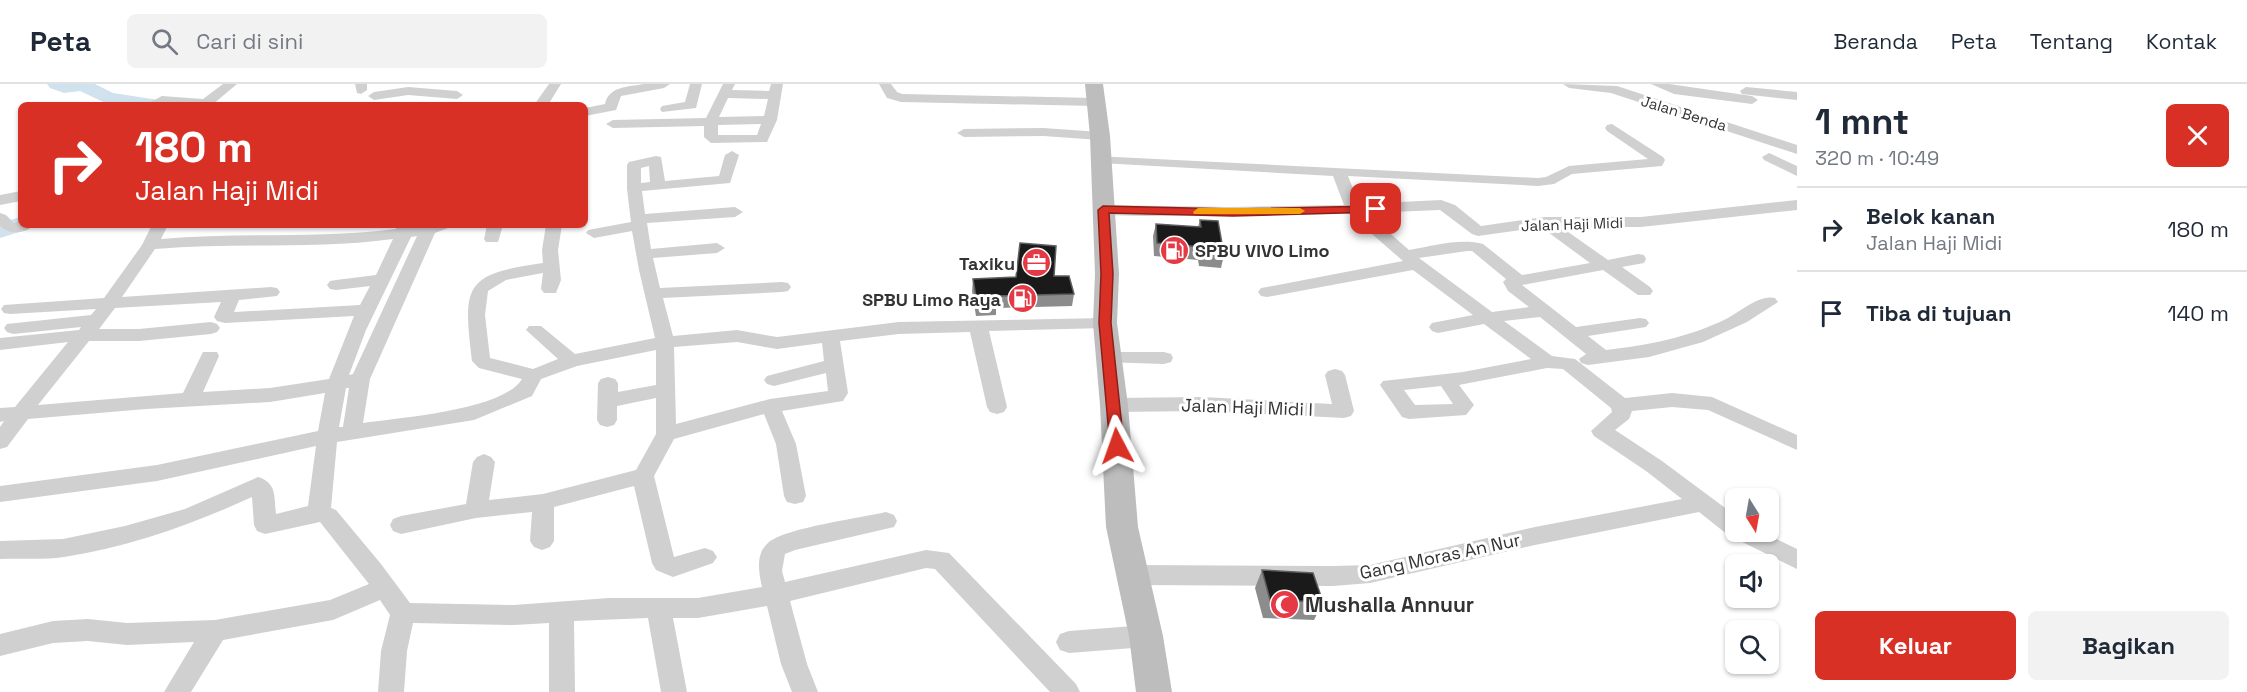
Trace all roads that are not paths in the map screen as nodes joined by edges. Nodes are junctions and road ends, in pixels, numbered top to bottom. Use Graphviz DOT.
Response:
graph roads {
  1 [pos="231,84"];
  2 [pos="555,84"];
  3 [pos="664,84"];
  4 [pos="671,84"];
  5 [pos="696,84"];
  6 [pos="885,84"];
  7 [pos="1569,84"];
  8 [pos="1657,84"];
  9 [pos="406,88"];
  10 [pos="727,89"];
  11 [pos="776,89"];
  12 [pos="1095,93"];
  13 [pos="458,95"];
  14 [pos="374,96"];
  15 [pos="1749,96"];
  16 [pos="1797,96"];
  17 [pos="157,102"];
  18 [pos="184,102"];
  19 [pos="209,102"];
  20 [pos="543,102"];
  21 [pos="588,111"];
  22 [pos="711,120"];
  23 [pos="770,120"];
  24 [pos="613,124"];
  25 [pos="1612,128"];
  26 [pos="964,133"];
  27 [pos="1100,147"];
  28 [pos="1797,150"];
  29 [pos="732,155"];
  30 [pos="1769,157"];
  31 [pos="1797,172"];
  32 [pos="1339,173"];
  33 [pos="658,186"];
  34 [pos="634,189"];
  35 [pos="18,197"];
  36 [pos="0,200"];
  37 [pos="1797,205"];
  38 [pos="1774,206"];
  39 [pos="1103,210"];
  40 [pos="1354,210"];
  41 [pos="1575,210"];
  42 [pos="735,212"];
  43 [pos="1797,220"];
  44 [pos="639,222"];
  45 [pos="1544,222"];
  46 [pos="1591,222"];
  47 [pos="158,228"];
  48 [pos="435,228"];
  49 [pos="554,228"];
  50 [pos="404,230"];
  51 [pos="594,233"];
  52 [pos="150,245"];
  53 [pos="717,248"];
  54 [pos="645,254"];
  55 [pos="1638,259"];
  56 [pos="1411,260"];
  57 [pos="1608,265"];
  58 [pos="552,267"];
  59 [pos="382,279"];
  60 [pos="1517,280"];
  61 [pos="336,285"];
  62 [pos="782,287"];
  63 [pos="550,289"];
  64 [pos="1644,291"];
  65 [pos="271,292"];
  66 [pos="1267,292"];
  67 [pos="654,293"];
  68 [pos="232,296"];
  69 [pos="110,301"];
  70 [pos="1768,302"];
  71 [pos="10,309"];
  72 [pos="366,310"];
  73 [pos="1544,311"];
  74 [pos="1486,318"];
  75 [pos="97,320"];
  76 [pos="1105,323"];
  77 [pos="1640,323"];
  78 [pos="978,325"];
  79 [pos="1438,327"];
  80 [pos="14,328"];
  81 [pos="211,328"];
  82 [pos="535,330"];
  83 [pos="1573,333"];
  84 [pos="85,335"];
  85 [pos="830,337"];
  86 [pos="665,340"];
  87 [pos="0,344"];
  88 [pos="210,356"];
  89 [pos="1601,356"];
  90 [pos="1110,358"];
  91 [pos="1164,358"];
  92 [pos="571,361"];
  93 [pos="1547,362"];
  94 [pos="1568,363"];
  95 [pos="833,365"];
  96 [pos="534,375"];
  97 [pos="1335,375"];
  98 [pos="360,379"];
  99 [pos="774,380"];
  100 [pos="1446,380"];
  101 [pos="337,383"];
  102 [pos="666,390"];
  103 [pos="189,400"];
  104 [pos="607,401"];
  105 [pos="1114,405"];
  106 [pos="1621,405"];
  107 [pos="770,406"];
  108 [pos="997,407"];
  109 [pos="23,412"];
  110 [pos="0,415"];
  111 [pos="352,432"];
  112 [pos="666,434"];
  113 [pos="327,436"];
  114 [pos="0,442"];
  115 [pos="1797,444"];
  116 [pos="484,462"];
  117 [pos="644,476"];
  118 [pos="0,494"];
  119 [pos="795,496"];
  120 [pos="543,502"];
  121 [pos="1703,503"];
  122 [pos="476,510"];
  123 [pos="319,512"];
  124 [pos="1725,520"];
  125 [pos="886,521"];
  126 [pos="401,525"];
  127 [pos="542,541"];
  128 [pos="1762,542"];
  129 [pos="0,550"];
  130 [pos="705,557"];
  131 [pos="1797,560"];
  132 [pos="1132,575"];
  133 [pos="386,587"];
  134 [pos="776,594"];
  135 [pos="658,610"];
  136 [pos="404,613"];
  137 [pos="561,613"];
  138 [pos="215,630"];
  139 [pos="1146,636"];
  140 [pos="1070,642"];
  141 [pos="0,645"];
  142 [pos="177,692"];
  143 [pos="391,692"];
  144 [pos="562,692"];
  145 [pos="674,692"];
  146 [pos="805,692"];
  147 [pos="1067,692"];
  148 [pos="1154,692"];
  1 -- 19 [label="street"];
  2 -- 20 [label="street"];
  3 -- 21 [label="street"];
  4 -- 5 [label="street"];
  6 -- 12 [label="street"];
  7 -- 28 [label="street, Jalan Benda"];
  8 -- 15 [label="street"];
  9 -- 13 [label="street"];
  9 -- 14 [label="street"];
  10 -- 11 [label="street"];
  10 -- 22 [label="street"];
  11 -- 23 [label="street"];
  12 -- 27 [label="main road"];
  15 -- 16 [label="street"];
  17 -- 18 [label="street"];
  22 -- 23 [label="street"];
  22 -- 23 [label="street"];
  22 -- 24 [label="street"];
  25 -- 32 [label="street"];
  26 -- 27 [label="street"];
  27 -- 32 [label="street"];
  27 -- 39 [label="main road"];
  29 -- 33 [label="street"];
  30 -- 31 [label="street"];
  32 -- 40 [label="street"];
  33 -- 34 [label="street"];
  33 -- 34 [label="street"];
  34 -- 44 [label="street"];
  35 -- 36 [label="street"];
  37 -- 38 [label="street, Jalan Haji Midi"];
  38 -- 43 [label="street"];
  38 -- 46 [label="street, Jalan Haji Midi"];
  39 -- 40 [label="street, Jalan Haji Midi"];
  39 -- 76 [label="main road"];
  40 -- 45 [label="street, Jalan Haji Midi"];
  40 -- 56 [label="street"];
  41 -- 46 [label="street"];
  42 -- 44 [label="street"];
  44 -- 51 [label="street"];
  44 -- 54 [label="street"];
  45 -- 46 [label="street, Jalan Haji Midi"];
  45 -- 57 [label="street"];
  47 -- 52 [label="street"];
  48 -- 50 [label="street"];
  48 -- 98 [label="street"];
  49 -- 58 [label="street"];
  50 -- 52 [label="street"];
  50 -- 59 [label="street"];
  52 -- 69 [label="street"];
  53 -- 54 [label="street"];
  54 -- 67 [label="street"];
  55 -- 57 [label="street"];
  56 -- 60 [label="street"];
  56 -- 66 [label="street"];
  56 -- 74 [label="street"];
  57 -- 60 [label="street"];
  57 -- 64 [label="street"];
  58 -- 63 [label="street"];
  58 -- 96 [label="street"];
  59 -- 61 [label="street"];
  59 -- 72 [label="street"];
  60 -- 73 [label="street"];
  62 -- 67 [label="street"];
  65 -- 68 [label="street"];
  67 -- 86 [label="street"];
  68 -- 69 [label="street"];
  68 -- 72 [label="street"];
  69 -- 71 [label="street"];
  69 -- 75 [label="street"];
  70 -- 89 [label="street"];
  72 -- 101 [label="street"];
  73 -- 74 [label="street"];
  73 -- 83 [label="street"];
  74 -- 79 [label="street"];
  74 -- 93 [label="street"];
  75 -- 80 [label="street"];
  75 -- 84 [label="street"];
  76 -- 78 [label="street"];
  76 -- 90 [label="main road"];
  77 -- 83 [label="street"];
  78 -- 85 [label="street"];
  78 -- 108 [label="street"];
  81 -- 84 [label="street"];
  82 -- 92 [label="street"];
  83 -- 89 [label="street"];
  84 -- 87 [label="street"];
  84 -- 109 [label="street"];
  85 -- 86 [label="street"];
  85 -- 95 [label="street"];
  86 -- 92 [label="street"];
  86 -- 102 [label="street"];
  88 -- 103 [label="street"];
  89 -- 94 [label="street"];
  90 -- 91 [label="street"];
  90 -- 105 [label="main road"];
  92 -- 96 [label="street"];
  93 -- 94 [label="street"];
  93 -- 100 [label="street"];
  94 -- 106 [label="street"];
  95 -- 99 [label="street"];
  95 -- 107 [label="street"];
  96 -- 111 [label="street"];
  97 -- 105 [label="street, Jalan Haji Midi I"];
  98 -- 101 [label="street"];
  98 -- 111 [label="street"];
  101 -- 103 [label="street"];
  101 -- 113 [label="street"];
  102 -- 104 [label="street"];
  102 -- 112 [label="street"];
  103 -- 109 [label="street"];
  105 -- 132 [label="main road"];
  106 -- 115 [label="street"];
  106 -- 121 [label="street"];
  107 -- 112 [label="street"];
  107 -- 119 [label="street"];
  109 -- 110 [label="street"];
  109 -- 114 [label="street"];
  111 -- 113 [label="street"];
  112 -- 117 [label="street"];
  113 -- 118 [label="street"];
  113 -- 123 [label="street"];
  116 -- 122 [label="street"];
  117 -- 120 [label="street"];
  117 -- 130 [label="street"];
  120 -- 122 [label="street"];
  120 -- 127 [label="street"];
  121 -- 124 [label="street"];
  121 -- 132 [label="street, Gang Moras An Nur"];
  122 -- 126 [label="street"];
  123 -- 129 [label="street"];
  123 -- 133 [label="street"];
  125 -- 134 [label="street"];
  128 -- 131 [label="street"];
  132 -- 139 [label="main road"];
  133 -- 136 [label="street"];
  133 -- 138 [label="street"];
  134 -- 135 [label="street"];
  134 -- 146 [label="street"];
  134 -- 147 [label="street"];
  135 -- 137 [label="street"];
  135 -- 145 [label="street"];
  136 -- 137 [label="street"];
  136 -- 143 [label="street"];
  137 -- 144 [label="street"];
  138 -- 141 [label="street"];
  138 -- 142 [label="street"];
  139 -- 140 [label="street"];
  139 -- 148 [label="main road"];
}
